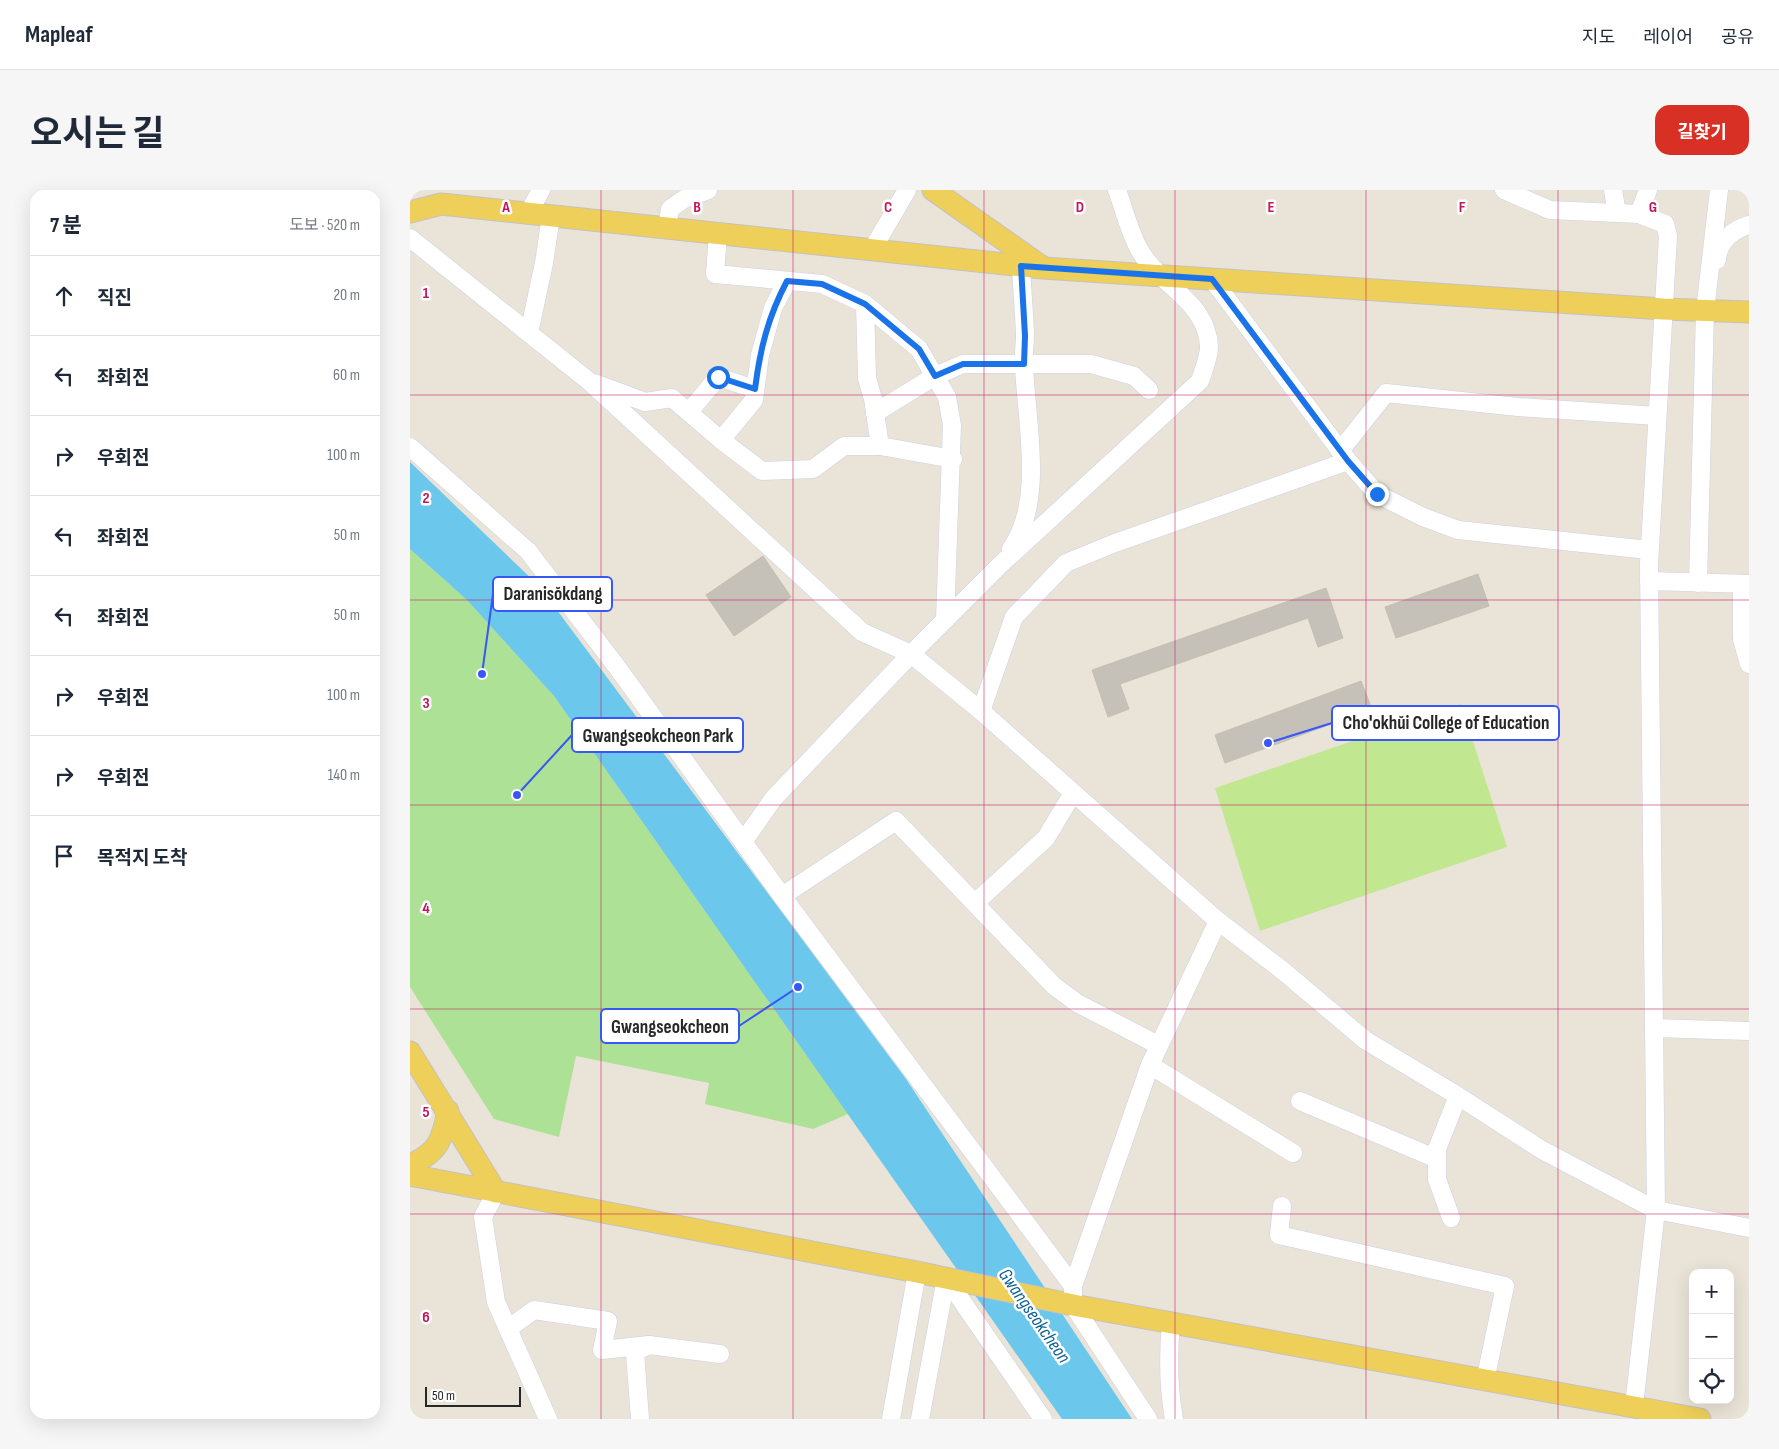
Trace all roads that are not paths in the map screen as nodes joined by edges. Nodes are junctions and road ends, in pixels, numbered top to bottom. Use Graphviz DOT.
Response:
graph roads {
  1 [pos="541,190"];
  2 [pos="708,190"];
  3 [pos="907,190"];
  4 [pos="933,190"];
  5 [pos="1117,190"];
  6 [pos="1504,190"];
  7 [pos="1613,190"];
  8 [pos="1648,190"];
  9 [pos="1719,190"];
  10 [pos="410,212"];
  11 [pos="1617,213"];
  12 [pos="528,214"];
  13 [pos="1638,214"];
  14 [pos="550,216"];
  15 [pos="1749,225"];
  16 [pos="667,228"];
  17 [pos="718,234"];
  18 [pos="410,238"];
  19 [pos="872,250"];
  20 [pos="1021,266"];
  21 [pos="1043,268"];
  22 [pos="1158,275"];
  23 [pos="1212,279"];
  24 [pos="787,281"];
  25 [pos="865,304"];
  26 [pos="1663,309"];
  27 [pos="1710,311"];
  28 [pos="1749,312"];
  29 [pos="529,333"];
  30 [pos="1024,364"];
  31 [pos="935,376"];
  32 [pos="590,382"];
  33 [pos="755,389"];
  34 [pos="1149,390"];
  35 [pos="689,412"];
  36 [pos="876,413"];
  37 [pos="1657,416"];
  38 [pos="721,440"];
  39 [pos="880,446"];
  40 [pos="410,447"];
  41 [pos="1344,456"];
  42 [pos="953,459"];
  43 [pos="1649,550"];
  44 [pos="1000,564"];
  45 [pos="1649,581"];
  46 [pos="1698,582"];
  47 [pos="1746,584"];
  48 [pos="945,620"];
  49 [pos="1746,639"];
  50 [pos="911,654"];
  51 [pos="1749,664"];
  52 [pos="981,711"];
  53 [pos="1073,792"];
  54 [pos="744,842"];
  55 [pos="782,896"];
  56 [pos="975,903"];
  57 [pos="1218,921"];
  58 [pos="1654,1028"];
  59 [pos="1749,1031"];
  60 [pos="1158,1045"];
  61 [pos="410,1052"];
  62 [pos="1150,1065"];
  63 [pos="1458,1096"];
  64 [pos="1300,1101"];
  65 [pos="448,1111"];
  66 [pos="1293,1153"];
  67 [pos="1437,1159"];
  68 [pos="410,1165"];
  69 [pos="410,1176"];
  70 [pos="496,1192"];
  71 [pos="1282,1206"];
  72 [pos="1656,1210"];
  73 [pos="1451,1218"];
  74 [pos="1749,1228"];
  75 [pos="917,1272"];
  76 [pos="956,1280"];
  77 [pos="1069,1298"];
  78 [pos="1171,1322"];
  79 [pos="508,1330"];
  80 [pos="649,1345"];
  81 [pos="720,1354"];
  82 [pos="1485,1381"];
  83 [pos="1634,1406"];
  84 [pos="548,1419"];
  85 [pos="640,1419"];
  86 [pos="891,1419"];
  87 [pos="920,1419"];
  88 [pos="1044,1419"];
  89 [pos="1148,1419"];
  90 [pos="1174,1419"];
  91 [pos="1700,1419"];
  1 -- 12 [label="street"];
  2 -- 16 [label="street"];
  3 -- 19 [label="street"];
  4 -- 21 [label="main road"];
  5 -- 22 [label="street"];
  6 -- 11 [label="street"];
  7 -- 11 [label="street"];
  8 -- 13 [label="street"];
  9 -- 27 [label="street"];
  10 -- 12 [label="main road"];
  11 -- 13 [label="street"];
  12 -- 14 [label="main road"];
  13 -- 26 [label="street"];
  14 -- 16 [label="main road"];
  14 -- 29 [label="street"];
  15 -- 27 [label="street"];
  16 -- 17 [label="main road"];
  17 -- 19 [label="main road"];
  17 -- 24 [label="street"];
  18 -- 29 [label="street"];
  19 -- 20 [label="main road"];
  20 -- 21 [label="main road"];
  20 -- 30 [label="street"];
  21 -- 22 [label="main road"];
  22 -- 23 [label="main road"];
  22 -- 44 [label="street"];
  23 -- 26 [label="main road"];
  23 -- 41 [label="street"];
  24 -- 25 [label="street"];
  24 -- 33 [label="street"];
  25 -- 31 [label="street"];
  25 -- 36 [label="street"];
  26 -- 27 [label="main road"];
  26 -- 37 [label="street"];
  27 -- 28 [label="main road"];
  27 -- 46 [label="street"];
  29 -- 32 [label="street"];
  30 -- 31 [label="street"];
  30 -- 34 [label="street"];
  30 -- 44 [label="street"];
  31 -- 36 [label="street"];
  31 -- 42 [label="street"];
  32 -- 35 [label="street"];
  32 -- 50 [label="street"];
  33 -- 35 [label="street"];
  33 -- 38 [label="street"];
  35 -- 38 [label="street"];
  36 -- 39 [label="street"];
  37 -- 41 [label="street"];
  37 -- 43 [label="street"];
  38 -- 39 [label="street"];
  39 -- 42 [label="street"];
  40 -- 54 [label="street"];
  41 -- 43 [label="street"];
  41 -- 52 [label="street"];
  42 -- 48 [label="street"];
  43 -- 45 [label="street"];
  44 -- 48 [label="street"];
  45 -- 46 [label="street"];
  45 -- 58 [label="street"];
  46 -- 47 [label="street"];
  47 -- 49 [label="street"];
  48 -- 50 [label="street"];
  49 -- 51 [label="street"];
  50 -- 52 [label="street"];
  50 -- 54 [label="street"];
  52 -- 53 [label="street"];
  53 -- 56 [label="street"];
  53 -- 57 [label="street"];
  54 -- 55 [label="street"];
  55 -- 56 [label="street"];
  55 -- 77 [label="street"];
  56 -- 60 [label="street"];
  57 -- 60 [label="street"];
  57 -- 63 [label="street"];
  58 -- 59 [label="street"];
  58 -- 72 [label="street"];
  60 -- 62 [label="street"];
  61 -- 65 [label="main road"];
  62 -- 66 [label="street"];
  62 -- 77 [label="street"];
  63 -- 67 [label="street"];
  63 -- 72 [label="street"];
  64 -- 67 [label="street"];
  65 -- 68 [label="main road"];
  65 -- 70 [label="main road"];
  67 -- 73 [label="street"];
  69 -- 70 [label="main road"];
  70 -- 75 [label="main road"];
  70 -- 79 [label="street"];
  71 -- 82 [label="street"];
  72 -- 74 [label="street"];
  72 -- 83 [label="street"];
  75 -- 76 [label="main road"];
  75 -- 86 [label="street"];
  76 -- 77 [label="main road"];
  76 -- 87 [label="street"];
  76 -- 88 [label="street"];
  77 -- 78 [label="main road"];
  77 -- 89 [label="street"];
  78 -- 82 [label="main road"];
  78 -- 90 [label="street"];
  79 -- 80 [label="street"];
  79 -- 84 [label="street"];
  80 -- 81 [label="street"];
  80 -- 85 [label="street"];
  82 -- 83 [label="main road"];
  83 -- 91 [label="main road"];
}
